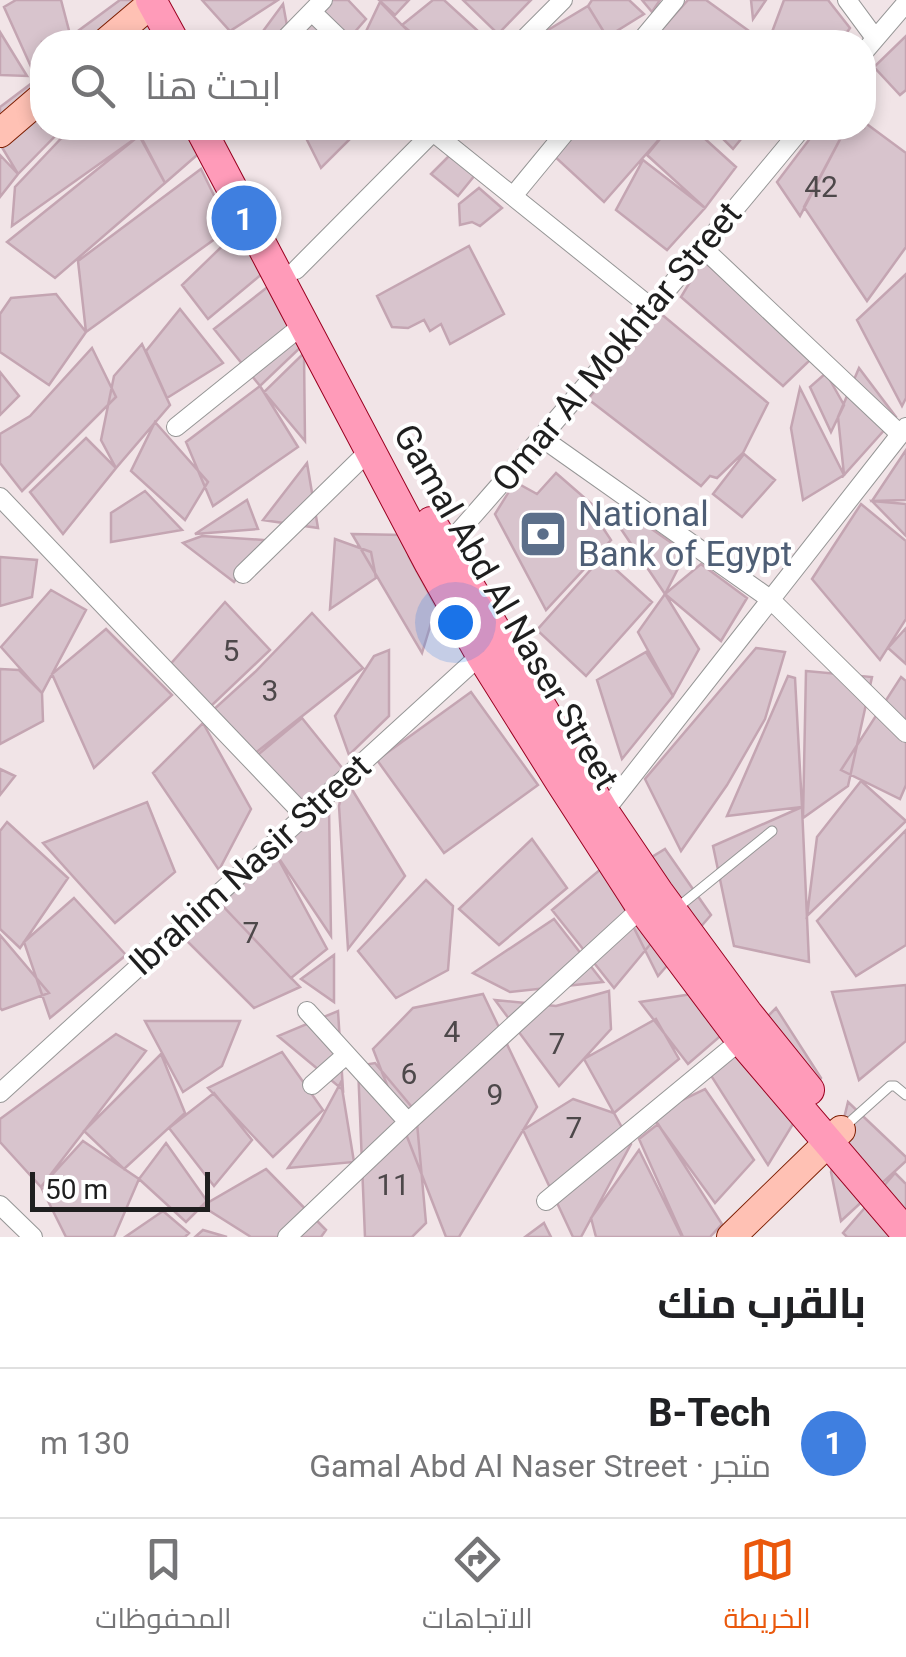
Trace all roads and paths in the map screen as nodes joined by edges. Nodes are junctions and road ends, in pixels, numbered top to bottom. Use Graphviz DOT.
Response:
graph roads {
  1 [pos="563,0"];
  2 [pos="674,0"];
  3 [pos="847,0"];
  4 [pos="906,3"];
  5 [pos="144,4"];
  6 [pos="317,6"];
  7 [pos="118,30"];
  8 [pos="151,30"];
  9 [pos="165,30"];
  10 [pos="294,30"];
  11 [pos="334,30"];
  12 [pos="533,30"];
  13 [pos="650,30"];
  14 [pos="862,30"];
  15 [pos="876,37"];
  16 [pos="30,107"];
  17 [pos="0,133"];
  18 [pos="206,140"];
  19 [pos="226,140"];
  20 [pos="422,140"];
  21 [pos="446,140"];
  22 [pos="559,140"];
  23 [pos="792,140"];
  24 [pos="513,196"];
  25 [pos="702,248"];
  26 [pos="296,270"];
  27 [pos="653,309"];
  28 [pos="304,324"];
  29 [pos="176,427"];
  30 [pos="903,431"];
  31 [pos="542,438"];
  32 [pos="370,449"];
  33 [pos="0,497"];
  34 [pos="438,556"];
  35 [pos="243,574"];
  36 [pos="770,599"];
  37 [pos="491,646"];
  38 [pos="906,733"];
  39 [pos="604,812"];
  40 [pos="304,815"];
  41 [pos="772,831"];
  42 [pos="658,904"];
  43 [pos="307,1012"];
  44 [pos="741,1040"];
  45 [pos="346,1055"];
  46 [pos="312,1085"];
  47 [pos="0,1092"];
  48 [pos="906,1095"];
  49 [pos="408,1122"];
  50 [pos="834,1136"];
  51 [pos="546,1201"];
  52 [pos="906,1202"];
  53 [pos="0,1205"];
  54 [pos="906,1233"];
  55 [pos="33,1237"];
  56 [pos="287,1237"];
  57 [pos="730,1237"];
  1 -- 12 [label="street"];
  2 -- 13 [label="street"];
  3 -- 14 [label="street"];
  4 -- 15 [label="street"];
  5 -- 7 [label="street"];
  5 -- 8 [label="main road"];
  5 -- 9 [label="main road"];
  6 -- 10 [label="street"];
  6 -- 11 [label="street"];
  16 -- 17 [label="street"];
  18 -- 28 [label="main road, Gamal Abd Al Naser Street"];
  19 -- 26 [label="main road, Gamal Abd Al Naser Street"];
  20 -- 26 [label="street"];
  21 -- 24 [label="street"];
  22 -- 24 [label="street"];
  23 -- 25 [label="street, Omar Al Mokhtar Street"];
  24 -- 27 [label="street"];
  25 -- 27 [label="street, Omar Al Mokhtar Street"];
  25 -- 30 [label="street"];
  26 -- 34 [label="main road, Gamal Abd Al Naser Street"];
  27 -- 31 [label="street, Omar Al Mokhtar Street"];
  28 -- 29 [label="street"];
  28 -- 32 [label="main road, Gamal Abd Al Naser Street"];
  30 -- 36 [label="street"];
  31 -- 34 [label="street, Omar Al Mokhtar Street"];
  31 -- 36 [label="street"];
  32 -- 34 [label="main road, Gamal Abd Al Naser Street"];
  32 -- 35 [label="street"];
  33 -- 40 [label="street"];
  34 -- 37 [label="main road, Gamal Abd Al Naser Street"];
  36 -- 38 [label="street"];
  36 -- 39 [label="street"];
  37 -- 39 [label="main road, Gamal Abd Al Naser Street"];
  37 -- 40 [label="street, Ibrahim Nasir Street"];
  37 -- 42 [label="main road, Gamal Abd Al Naser Street"];
  39 -- 42 [label="main road, Gamal Abd Al Naser Street"];
  40 -- 47 [label="street, Ibrahim Nasir Street"];
  41 -- 42 [label="lane"];
  42 -- 44 [label="main road, Gamal Abd Al Naser Street"];
  42 -- 49 [label="street"];
  42 -- 50 [label="main road, Gamal Abd Al Naser Street"];
  43 -- 45 [label="street"];
  44 -- 50 [label="main road, Gamal Abd Al Naser Street"];
  44 -- 51 [label="street"];
  45 -- 46 [label="street"];
  45 -- 49 [label="street"];
  48 -- 50 [label="lane"];
  49 -- 56 [label="street"];
  50 -- 52 [label="main road, Gamal Abd Al Naser Street"];
  50 -- 54 [label="main road, Gamal Abd Al Naser Street"];
  50 -- 57 [label="street"];
  53 -- 55 [label="street"];
}
